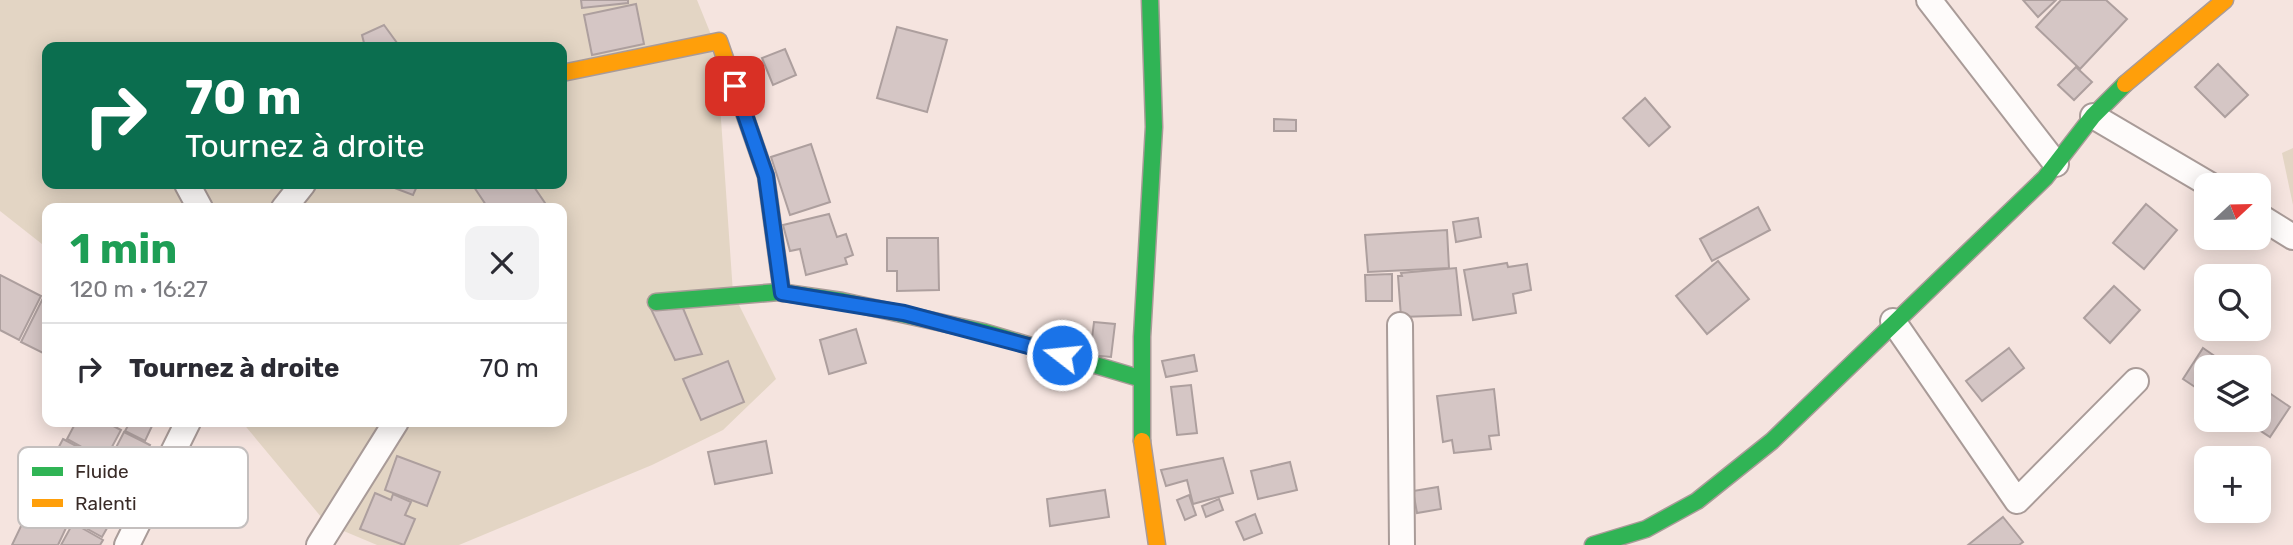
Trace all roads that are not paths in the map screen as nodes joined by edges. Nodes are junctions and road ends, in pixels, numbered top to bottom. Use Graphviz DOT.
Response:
graph roads {
  1 [pos="1150,0"];
  2 [pos="1929,0"];
  3 [pos="2225,0"];
  4 [pos="567,73"];
  5 [pos="2093,116"];
  6 [pos="2056,164"];
  7 [pos="2194,175"];
  8 [pos="299,189"];
  9 [pos="288,203"];
  10 [pos="2272,224"];
  11 [pos="2293,237"];
  12 [pos="782,293"];
  13 [pos="656,302"];
  14 [pos="1892,321"];
  15 [pos="1400,325"];
  16 [pos="1139,378"];
  17 [pos="2136,381"];
  18 [pos="186,427"];
  19 [pos="393,427"];
  20 [pos="176,447"];
  21 [pos="135,528"];
  22 [pos="127,545"];
  23 [pos="319,545"];
  24 [pos="1157,545"];
  25 [pos="1402,545"];
  26 [pos="1593,545"];
  1 -- 16 [label="street"];
  2 -- 6 [label="street"];
  3 -- 5 [label="street"];
  4 -- 12 [label="street"];
  5 -- 6 [label="street"];
  5 -- 7 [label="street"];
  6 -- 14 [label="street"];
  8 -- 9 [label="street"];
  10 -- 11 [label="street"];
  12 -- 13 [label="street"];
  12 -- 16 [label="street"];
  14 -- 17 [label="street"];
  14 -- 26 [label="street"];
  15 -- 25 [label="street"];
  16 -- 24 [label="street"];
  18 -- 20 [label="street"];
  19 -- 23 [label="street"];
  21 -- 22 [label="street"];
}
